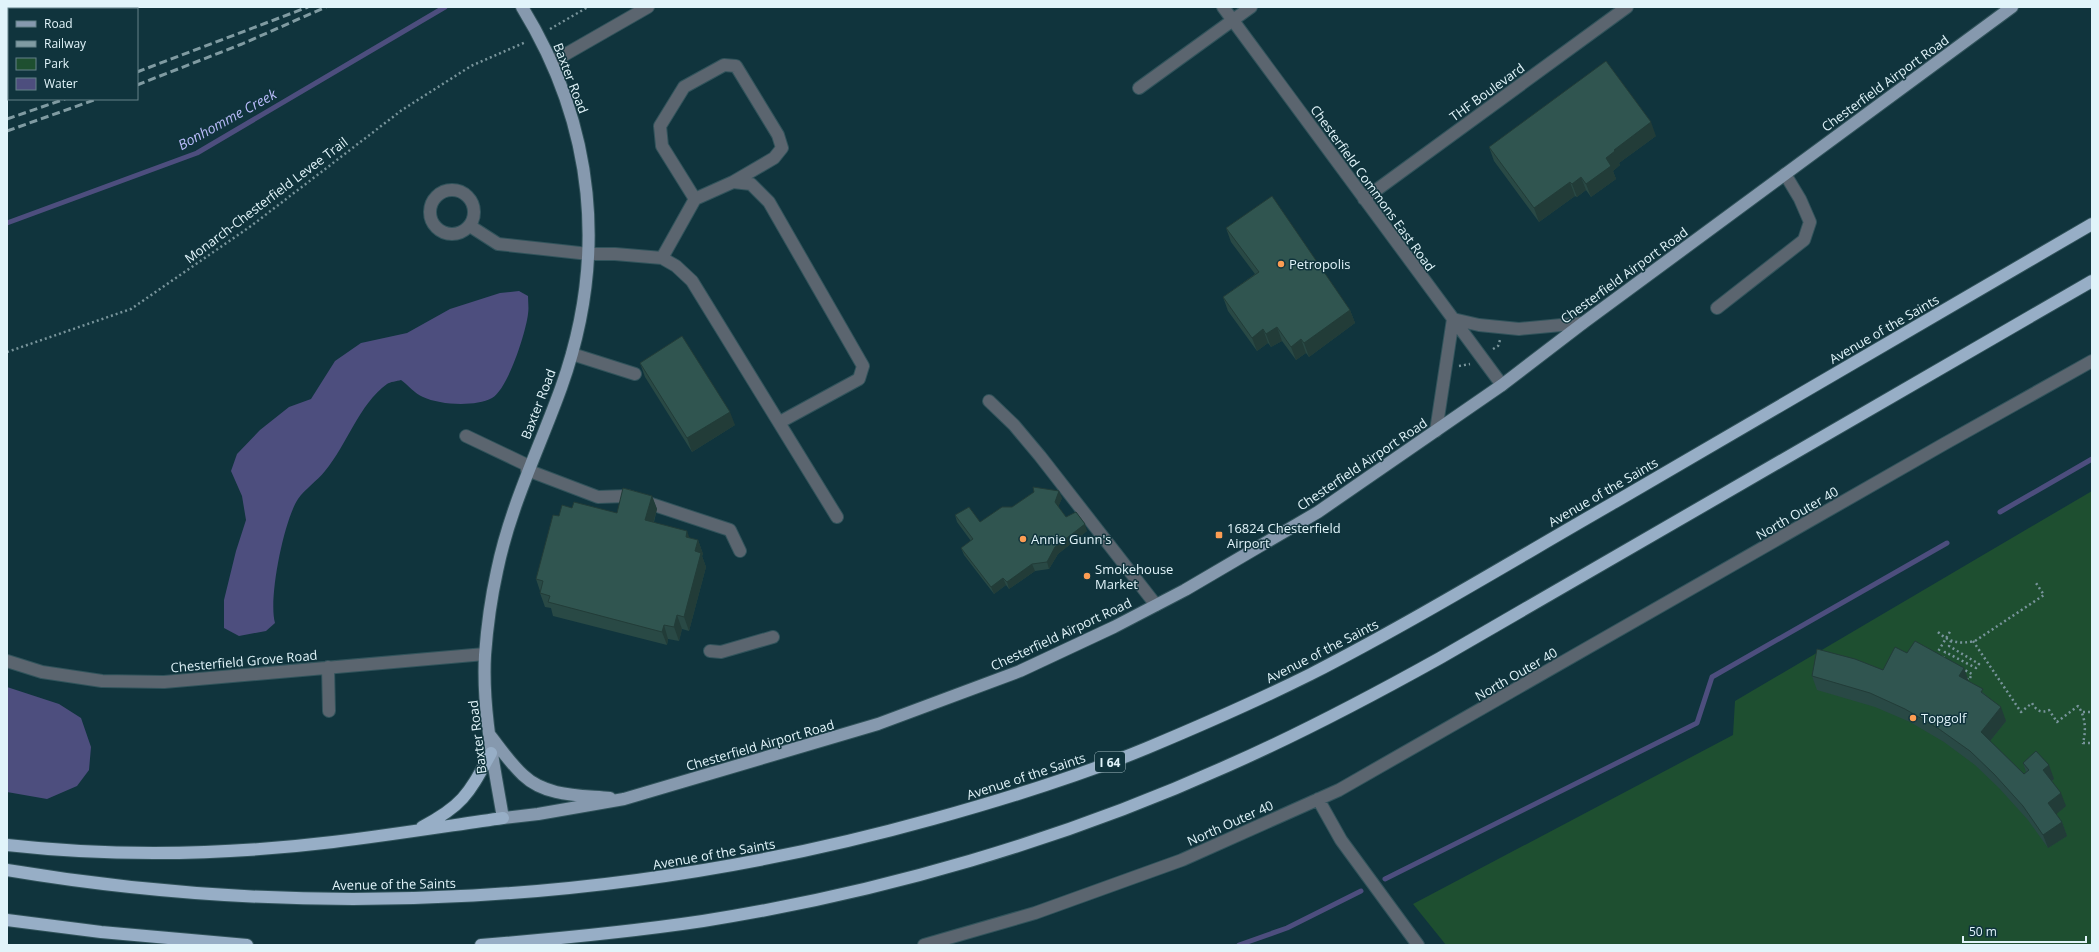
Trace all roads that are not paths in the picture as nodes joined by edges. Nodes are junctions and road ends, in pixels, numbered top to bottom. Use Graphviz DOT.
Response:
graph roads {
  1 [pos="648,7"];
  2 [pos="1223,7"];
  3 [pos="1251,7"];
  4 [pos="1627,7"];
  5 [pos="2012,7"];
  6 [pos="524,9"];
  7 [pos="1233,20"];
  8 [pos="552,62"];
  9 [pos="1139,88"];
  10 [pos="1785,174"];
  11 [pos="733,182"];
  12 [pos="695,199"];
  13 [pos="1364,200"];
  14 [pos="2092,224"];
  15 [pos="470,226"];
  16 [pos="589,254"];
  17 [pos="662,258"];
  18 [pos="2092,281"];
  19 [pos="1717,308"];
  20 [pos="1452,319"];
  21 [pos="1582,323"];
  22 [pos="572,354"];
  23 [pos="2092,361"];
  24 [pos="635,374"];
  25 [pos="1502,385"];
  26 [pos="989,401"];
  27 [pos="780,422"];
  28 [pos="1436,431"];
  29 [pos="466,436"];
  30 [pos="528,468"];
  31 [pos="837,517"];
  32 [pos="740,551"];
  33 [pos="1156,605"];
  34 [pos="773,637"];
  35 [pos="710,651"];
  36 [pos="485,654"];
  37 [pos="7,661"];
  38 [pos="328,667"];
  39 [pos="329,711"];
  40 [pos="489,734"];
  41 [pos="492,753"];
  42 [pos="624,799"];
  43 [pos="1318,800"];
  44 [pos="503,818"];
  45 [pos="415,831"];
  46 [pos="7,845"];
  47 [pos="7,870"];
  48 [pos="7,920"];
  49 [pos="247,945"];
  50 [pos="481,945"];
  51 [pos="924,945"];
  52 [pos="1418,945"];
  1 -- 8 [label="street"];
  2 -- 7 [label="street, Chesterfield Commons East Road"];
  3 -- 7 [label="street"];
  4 -- 13 [label="street, THF Boulevard"];
  5 -- 10 [label="main road, Chesterfield Airport Road"];
  6 -- 8 [label="main road, Baxter Road"];
  7 -- 9 [label="street"];
  7 -- 13 [label="street, Chesterfield Commons East Road"];
  8 -- 16 [label="main road, Baxter Road"];
  10 -- 19 [label="street"];
  10 -- 21 [label="main road, Chesterfield Airport Road"];
  11 -- 12 [label="street"];
  11 -- 12 [label="street"];
  11 -- 27 [label="street"];
  12 -- 17 [label="street"];
  13 -- 20 [label="street, Chesterfield Commons East Road"];
  14 -- 47 [label="highway, Avenue of the Saints / I 64"];
  15 -- 16 [label="street"];
  16 -- 17 [label="street"];
  16 -- 22 [label="main road, Baxter Road"];
  17 -- 27 [label="street"];
  18 -- 50 [label="highway"];
  20 -- 21 [label="street"];
  20 -- 25 [label="street, Chesterfield Commons East Road"];
  20 -- 28 [label="street"];
  21 -- 25 [label="main road, Chesterfield Airport Road"];
  22 -- 24 [label="street"];
  22 -- 30 [label="main road, Baxter Road"];
  23 -- 43 [label="street, North Outer 40"];
  25 -- 28 [label="main road, Chesterfield Airport Road"];
  26 -- 33 [label="street"];
  27 -- 31 [label="street"];
  28 -- 33 [label="main road, Chesterfield Airport Road"];
  29 -- 30 [label="street"];
  30 -- 32 [label="street"];
  30 -- 36 [label="main road, Baxter Road"];
  33 -- 42 [label="main road, Chesterfield Airport Road"];
  34 -- 35 [label="street"];
  36 -- 38 [label="street, Chesterfield Grove Road"];
  36 -- 40 [label="main road, Baxter Road"];
  37 -- 38 [label="street, Chesterfield Grove Road"];
  38 -- 39 [label="street"];
  40 -- 41 [label="main road, Baxter Road"];
  40 -- 42 [label="main road"];
  41 -- 44 [label="main road, Baxter Road"];
  41 -- 45 [label="highway"];
  42 -- 44 [label="main road, Chesterfield Airport Road"];
  43 -- 51 [label="street, North Outer 40"];
  43 -- 52 [label="street"];
  44 -- 45 [label="highway"];
  45 -- 46 [label="highway"];
  48 -- 49 [label="highway"];
}
